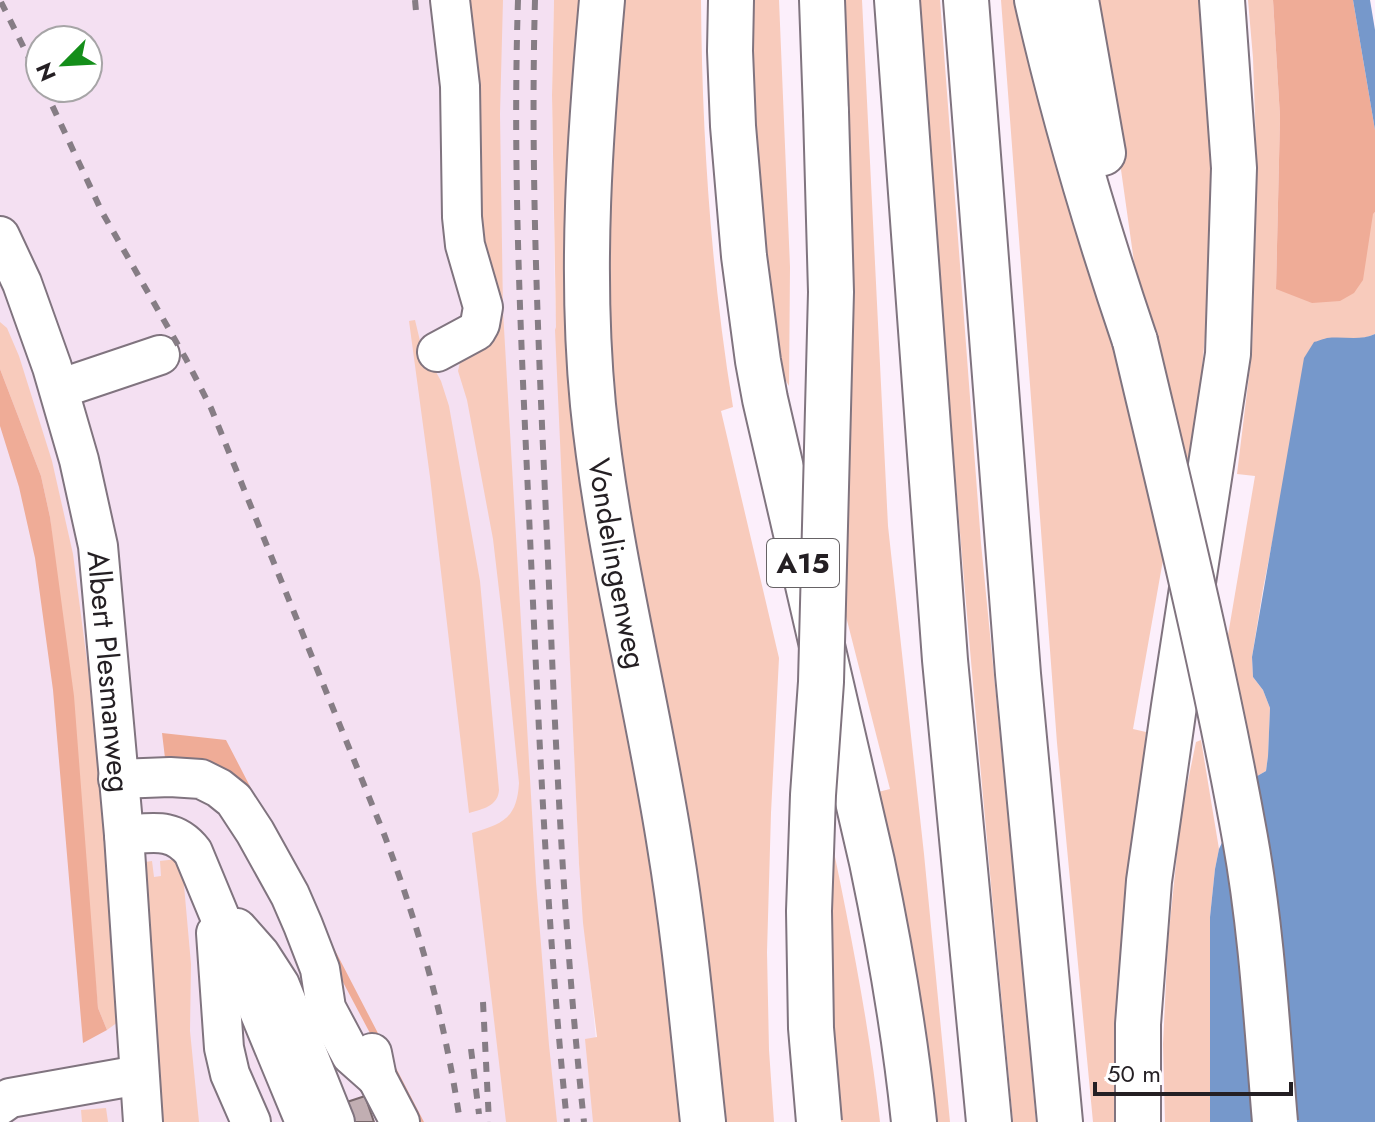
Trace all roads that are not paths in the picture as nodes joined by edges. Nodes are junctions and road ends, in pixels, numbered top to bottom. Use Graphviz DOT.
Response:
graph roads {
  1 [pos="450,0"];
  2 [pos="602,0"];
  3 [pos="731,0"];
  4 [pos="822,0"];
  5 [pos="897,0"];
  6 [pos="966,0"];
  7 [pos="1037,0"];
  8 [pos="1076,0"];
  9 [pos="1222,0"];
  10 [pos="0,236"];
  11 [pos="11,286"];
  12 [pos="1135,341"];
  13 [pos="437,352"];
  14 [pos="160,355"];
  15 [pos="59,389"];
  16 [pos="118,779"];
  17 [pos="124,835"];
  18 [pos="214,902"];
  19 [pos="220,998"];
  20 [pos="139,1062"];
  21 [pos="0,1087"];
  22 [pos="0,1105"];
  23 [pos="143,1122"];
  24 [pos="251,1122"];
  25 [pos="274,1122"];
  26 [pos="305,1122"];
  27 [pos="335,1122"];
  28 [pos="400,1122"];
  29 [pos="703,1122"];
  30 [pos="819,1122"];
  31 [pos="914,1122"];
  32 [pos="989,1122"];
  33 [pos="1060,1122"];
  34 [pos="1138,1122"];
  35 [pos="1275,1122"];
  1 -- 13 [label="street"];
  2 -- 29 [label="main road, Vondelingenweg"];
  3 -- 31 [label="main road, A15"];
  4 -- 30 [label="main road, A15, bridge"];
  5 -- 32 [label="main road"];
  6 -- 33 [label="main road"];
  7 -- 12 [label="main road"];
  8 -- 12 [label="main road"];
  9 -- 34 [label="main road"];
  10 -- 11 [label="street, Albert Plesmanweg"];
  11 -- 15 [label="street, Albert Plesmanweg"];
  12 -- 35 [label="main road, bridge"];
  14 -- 15 [label="street"];
  15 -- 16 [label="street, Albert Plesmanweg"];
  16 -- 17 [label="street, Albert Plesmanweg"];
  16 -- 28 [label="street"];
  17 -- 18 [label="street"];
  17 -- 20 [label="street, Albert Plesmanweg"];
  18 -- 19 [label="street"];
  18 -- 26 [label="street"];
  18 -- 27 [label="street"];
  19 -- 24 [label="street"];
  19 -- 25 [label="street"];
  20 -- 21 [label="street"];
  20 -- 22 [label="street"];
  20 -- 23 [label="street, Albert Plesmanweg"];
}
